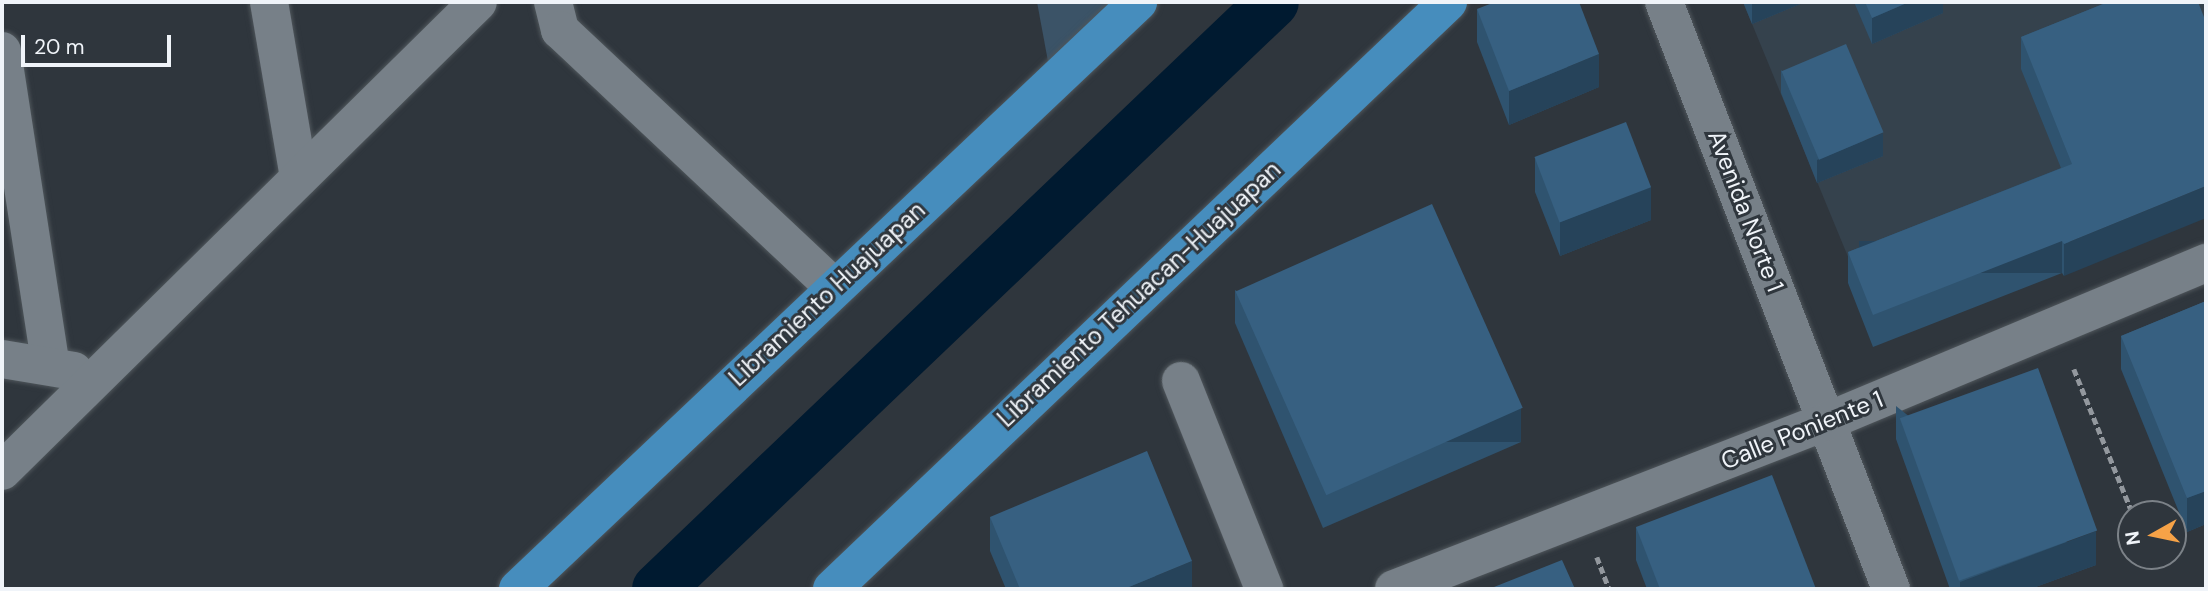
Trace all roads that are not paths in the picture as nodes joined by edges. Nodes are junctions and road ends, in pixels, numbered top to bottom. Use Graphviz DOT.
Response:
graph roads {
  1 [pos="269,2"];
  2 [pos="478,2"];
  3 [pos="553,2"];
  4 [pos="1138,2"];
  5 [pos="1448,2"];
  6 [pos="1664,2"];
  7 [pos="2,51"];
  8 [pos="299,177"];
  9 [pos="2206,263"];
  10 [pos="834,287"];
  11 [pos="2,359"];
  12 [pos="51,366"];
  13 [pos="97,374"];
  14 [pos="1181,381"];
  15 [pos="1828,421"];
  16 [pos="2,471"];
  17 [pos="518,589"];
  18 [pos="832,589"];
  19 [pos="1264,589"];
  20 [pos="1394,589"];
  21 [pos="1891,589"];
  1 -- 8 [label="street"];
  2 -- 8 [label="street"];
  3 -- 10 [label="street"];
  4 -- 10 [label="main road, Libramiento Huajuapan"];
  5 -- 18 [label="main road, Libramiento Tehuacan-Huajuapan"];
  6 -- 15 [label="street, Avenida Norte 1"];
  7 -- 12 [label="street"];
  8 -- 13 [label="street"];
  9 -- 15 [label="street, Calle Poniente 1"];
  10 -- 17 [label="main road, Libramiento Huajuapan"];
  11 -- 12 [label="street"];
  12 -- 13 [label="street"];
  13 -- 16 [label="street"];
  14 -- 19 [label="street"];
  15 -- 20 [label="street, Calle Poniente 1"];
  15 -- 21 [label="street, Avenida Norte 1"];
}
